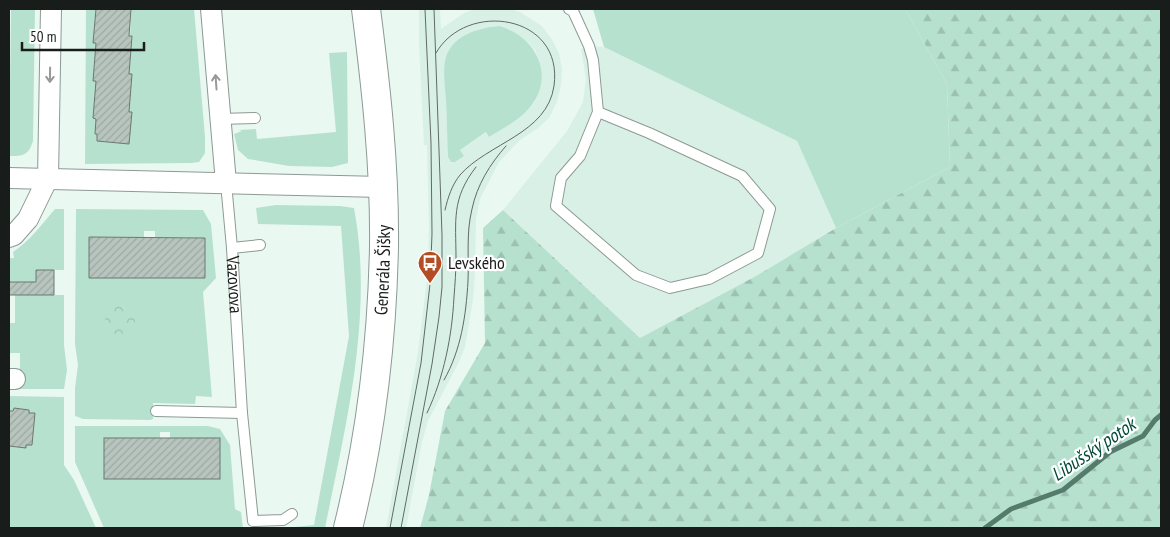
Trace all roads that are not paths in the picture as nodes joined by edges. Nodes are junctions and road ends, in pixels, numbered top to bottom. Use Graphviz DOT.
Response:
graph roads {
  1 [pos="51,9"];
  2 [pos="211,9"];
  3 [pos="366,9"];
  4 [pos="569,9"];
  5 [pos="598,112"];
  6 [pos="255,118"];
  7 [pos="219,119"];
  8 [pos="9,178"];
  9 [pos="48,178"];
  10 [pos="226,183"];
  11 [pos="382,187"];
  12 [pos="9,237"];
  13 [pos="260,245"];
  14 [pos="232,248"];
  15 [pos="156,411"];
  16 [pos="242,413"];
  17 [pos="292,514"];
  18 [pos="253,525"];
  19 [pos="348,528"];
  1 -- 9 [label="street, one-way"];
  7 -- 2 [label="street, Vazovova, one-way"];
  3 -- 11 [label="main road, Generála Šišky"];
  4 -- 5 [label="lane"];
  5 -- 5 [label="lane"];
  6 -- 7 [label="lane"];
  7 -- 10 [label="street, Vazovova"];
  8 -- 9 [label="street"];
  9 -- 10 [label="street"];
  9 -- 12 [label="street"];
  10 -- 11 [label="street"];
  10 -- 14 [label="lane, Vazovova"];
  11 -- 19 [label="main road, Generála Šišky"];
  13 -- 14 [label="lane"];
  14 -- 16 [label="lane, Vazovova"];
  15 -- 16 [label="lane"];
  16 -- 18 [label="lane, Vazovova"];
  17 -- 18 [label="lane, Vazovova"];
}
